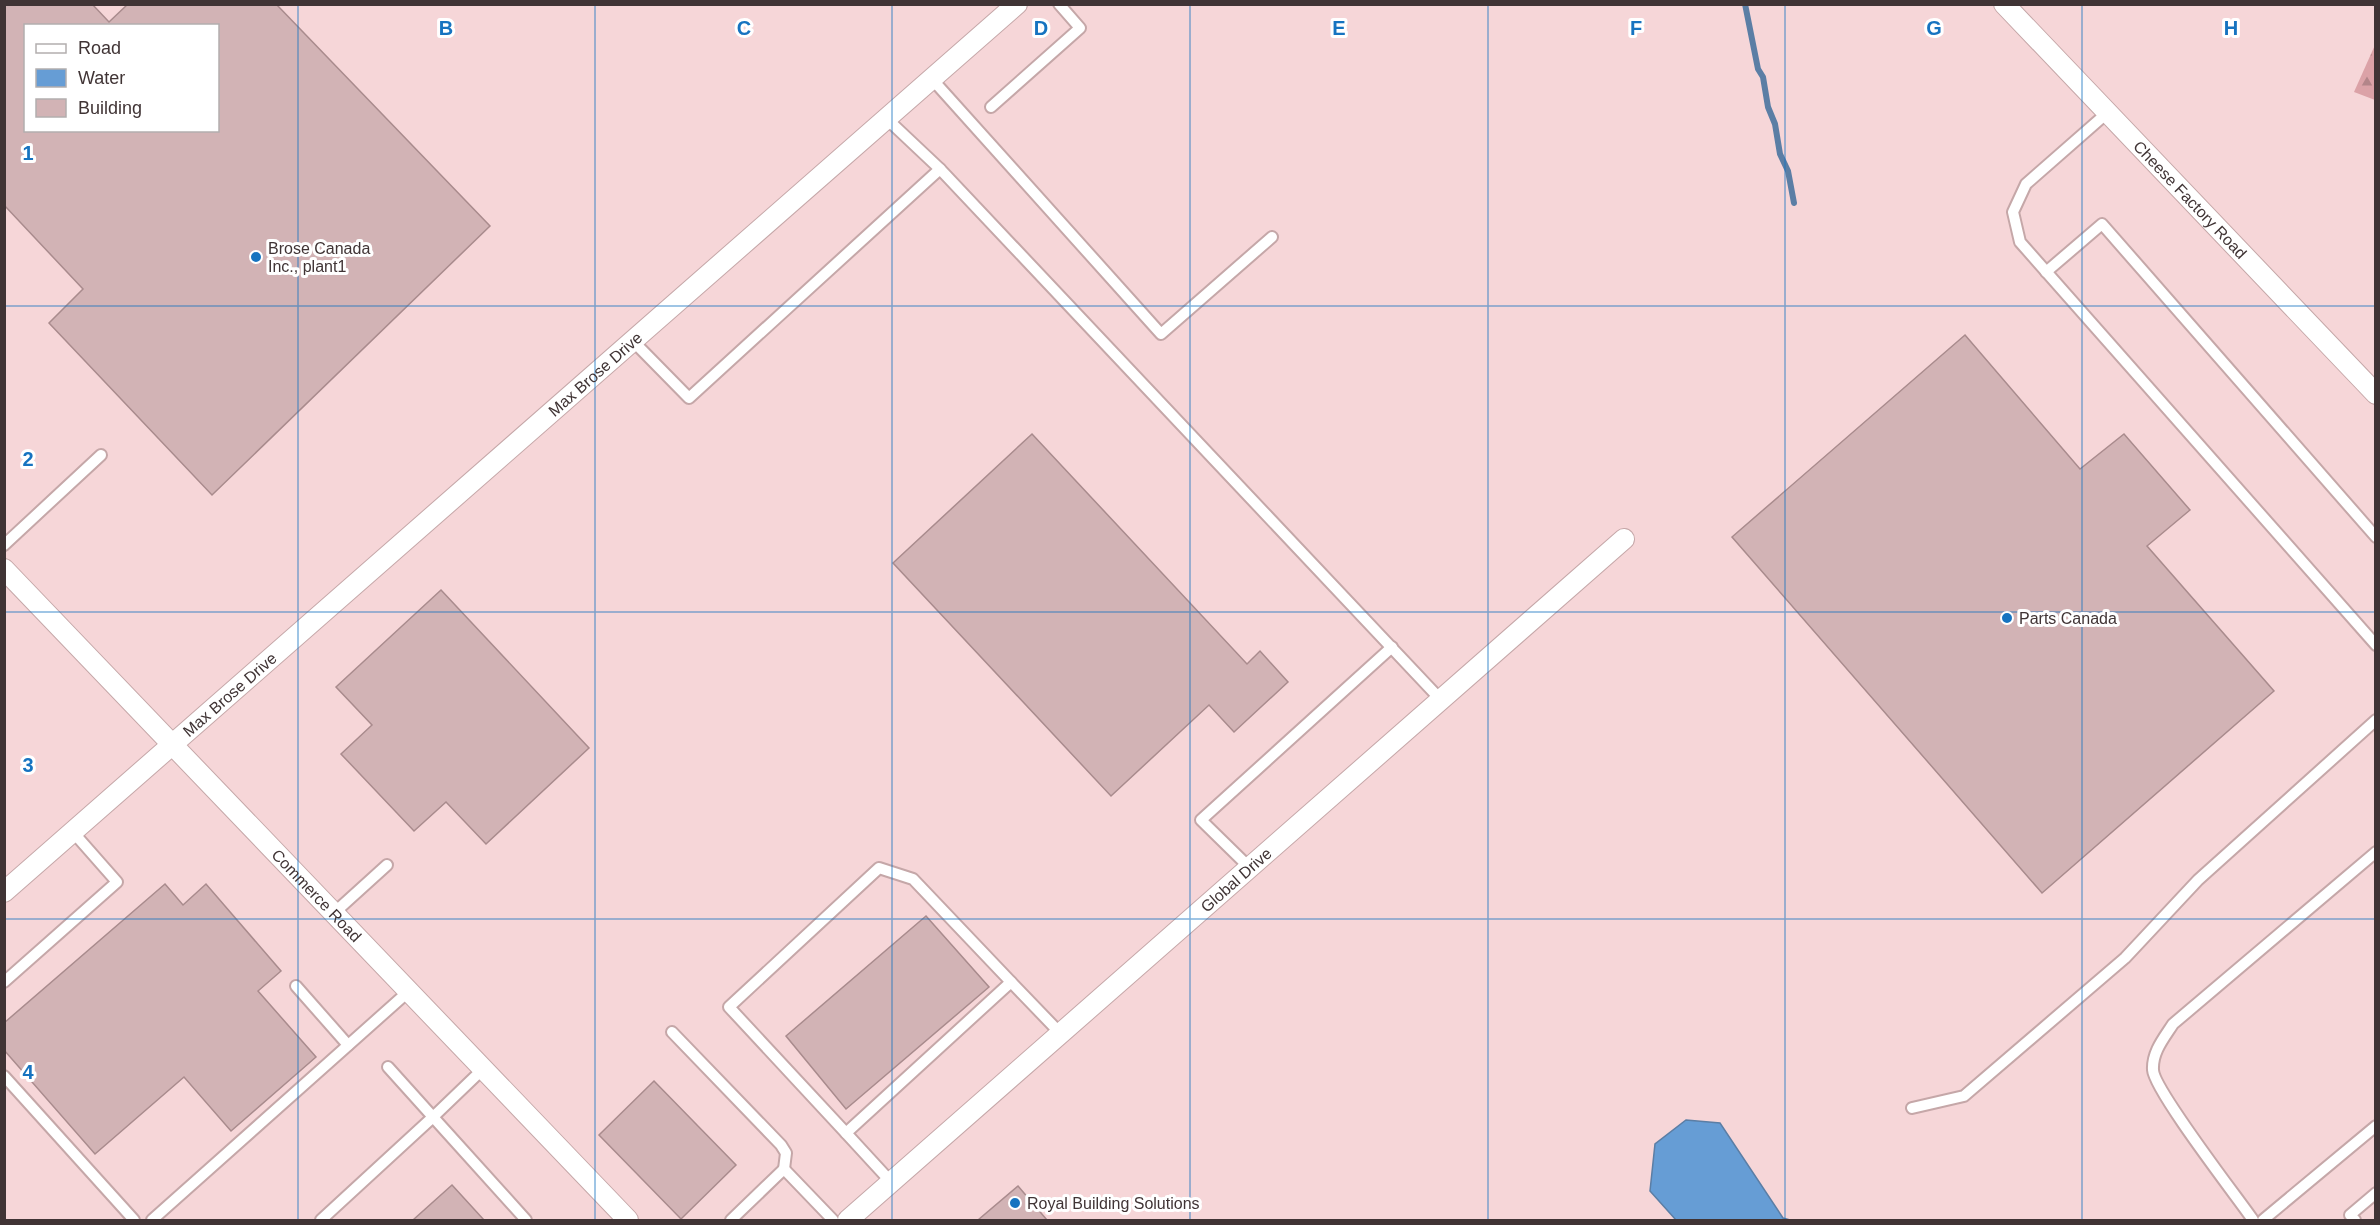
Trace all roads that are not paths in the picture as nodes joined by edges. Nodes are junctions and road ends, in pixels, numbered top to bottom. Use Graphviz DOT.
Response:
graph roads {
  1 [pos="1017,4"];
  2 [pos="1059,4"];
  3 [pos="2004,4"];
  4 [pos="932,79"];
  5 [pos="991,107"];
  6 [pos="2107,112"];
  7 [pos="887,119"];
  8 [pos="940,170"];
  9 [pos="1272,237"];
  10 [pos="2046,272"];
  11 [pos="633,341"];
  12 [pos="2376,394"];
  13 [pos="101,455"];
  14 [pos="2376,537"];
  15 [pos="1624,539"];
  16 [pos="4,545"];
  17 [pos="4,569"];
  18 [pos="2375,642"];
  19 [pos="1392,647"];
  20 [pos="1441,700"];
  21 [pos="2376,720"];
  22 [pos="172,744"];
  23 [pos="73,832"];
  24 [pos="2376,852"];
  25 [pos="387,865"];
  26 [pos="1250,868"];
  27 [pos="4,892"];
  28 [pos="334,913"];
  29 [pos="4,982"];
  30 [pos="1011,982"];
  31 [pos="296,986"];
  32 [pos="409,991"];
  33 [pos="672,1032"];
  34 [pos="1061,1034"];
  35 [pos="348,1045"];
  36 [pos="388,1067"];
  37 [pos="483,1069"];
  38 [pos="4,1076"];
  39 [pos="1912,1108"];
  40 [pos="433,1117"];
  41 [pos="2376,1126"];
  42 [pos="846,1133"];
  43 [pos="784,1169"];
  44 [pos="892,1183"];
  45 [pos="2376,1193"];
  46 [pos="134,1221"];
  47 [pos="152,1221"];
  48 [pos="321,1221"];
  49 [pos="526,1221"];
  50 [pos="628,1221"];
  51 [pos="731,1221"];
  52 [pos="833,1221"];
  53 [pos="848,1221"];
  54 [pos="2253,1221"];
  55 [pos="2263,1221"];
  56 [pos="2355,1221"];
  1 -- 4 [label="street, Max Brose Drive"];
  2 -- 5 [label="lane"];
  3 -- 6 [label="street, Cheese Factory Road"];
  4 -- 7 [label="street, Max Brose Drive"];
  4 -- 9 [label="lane"];
  6 -- 10 [label="lane"];
  6 -- 12 [label="street, Cheese Factory Road"];
  7 -- 8 [label="lane"];
  7 -- 11 [label="street, Max Brose Drive"];
  8 -- 11 [label="lane"];
  8 -- 19 [label="lane"];
  10 -- 14 [label="lane"];
  10 -- 18 [label="lane"];
  11 -- 22 [label="street, Max Brose Drive"];
  13 -- 16 [label="lane"];
  15 -- 20 [label="street, Global Drive"];
  17 -- 22 [label="street, Commerce Road"];
  19 -- 20 [label="lane"];
  19 -- 26 [label="lane"];
  20 -- 26 [label="street, Global Drive"];
  21 -- 39 [label="lane"];
  22 -- 23 [label="street, Max Brose Drive"];
  22 -- 28 [label="street, Commerce Road"];
  23 -- 27 [label="street, Max Brose Drive"];
  23 -- 29 [label="lane"];
  24 -- 54 [label="lane"];
  25 -- 28 [label="lane"];
  26 -- 34 [label="street, Global Drive"];
  28 -- 32 [label="street, Commerce Road"];
  30 -- 34 [label="lane"];
  30 -- 42 [label="lane"];
  30 -- 42 [label="lane"];
  31 -- 35 [label="lane"];
  32 -- 35 [label="lane"];
  32 -- 37 [label="street, Commerce Road"];
  33 -- 43 [label="lane"];
  34 -- 44 [label="street, Global Drive"];
  35 -- 47 [label="lane"];
  36 -- 40 [label="lane"];
  37 -- 40 [label="lane"];
  37 -- 50 [label="street, Commerce Road"];
  38 -- 46 [label="lane"];
  40 -- 48 [label="lane"];
  40 -- 49 [label="lane"];
  41 -- 55 [label="lane"];
  42 -- 44 [label="lane"];
  43 -- 51 [label="lane"];
  43 -- 52 [label="lane"];
  44 -- 53 [label="street, Global Drive"];
  45 -- 56 [label="lane"];
}
